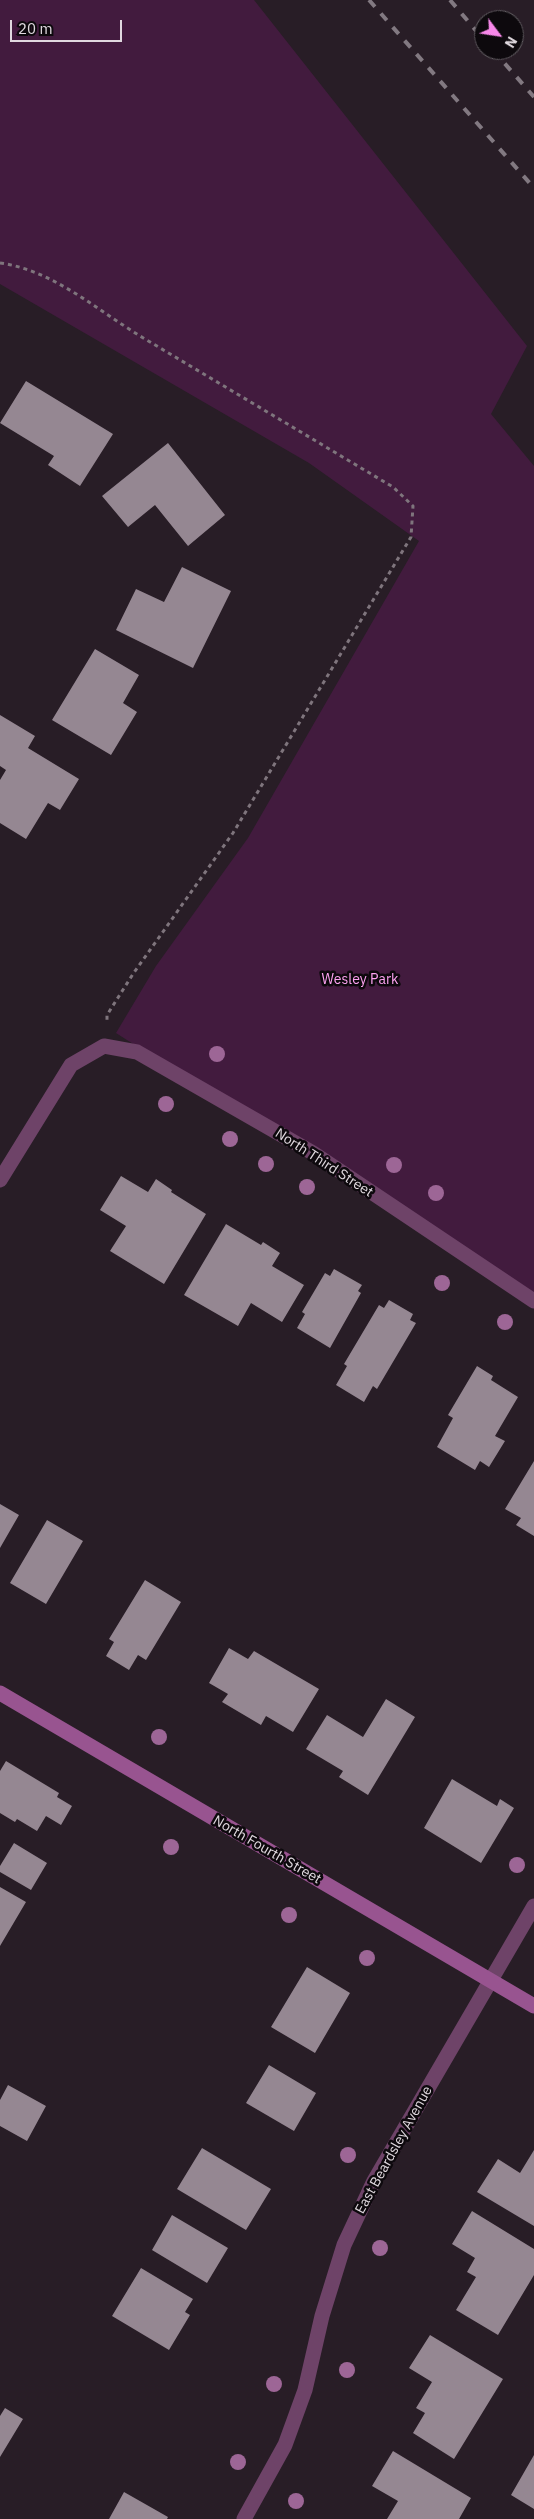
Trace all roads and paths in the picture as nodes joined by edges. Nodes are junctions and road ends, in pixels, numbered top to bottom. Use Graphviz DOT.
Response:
graph roads {
  1 [pos="0,263"];
  2 [pos="104,1046"];
  3 [pos="0,1180"];
  4 [pos="534,1301"];
  5 [pos="0,1693"];
  6 [pos="534,1906"];
  7 [pos="490,1980"];
  8 [pos="534,2006"];
  9 [pos="244,2519"];
  1 -- 2 [label="path"];
  2 -- 3 [label="street"];
  2 -- 4 [label="street, North Third Street"];
  5 -- 7 [label="street, North Fourth Street"];
  6 -- 7 [label="street, East Beardsley Avenue"];
  7 -- 8 [label="street, North Fourth Street"];
  7 -- 9 [label="street, East Beardsley Avenue"];
}
